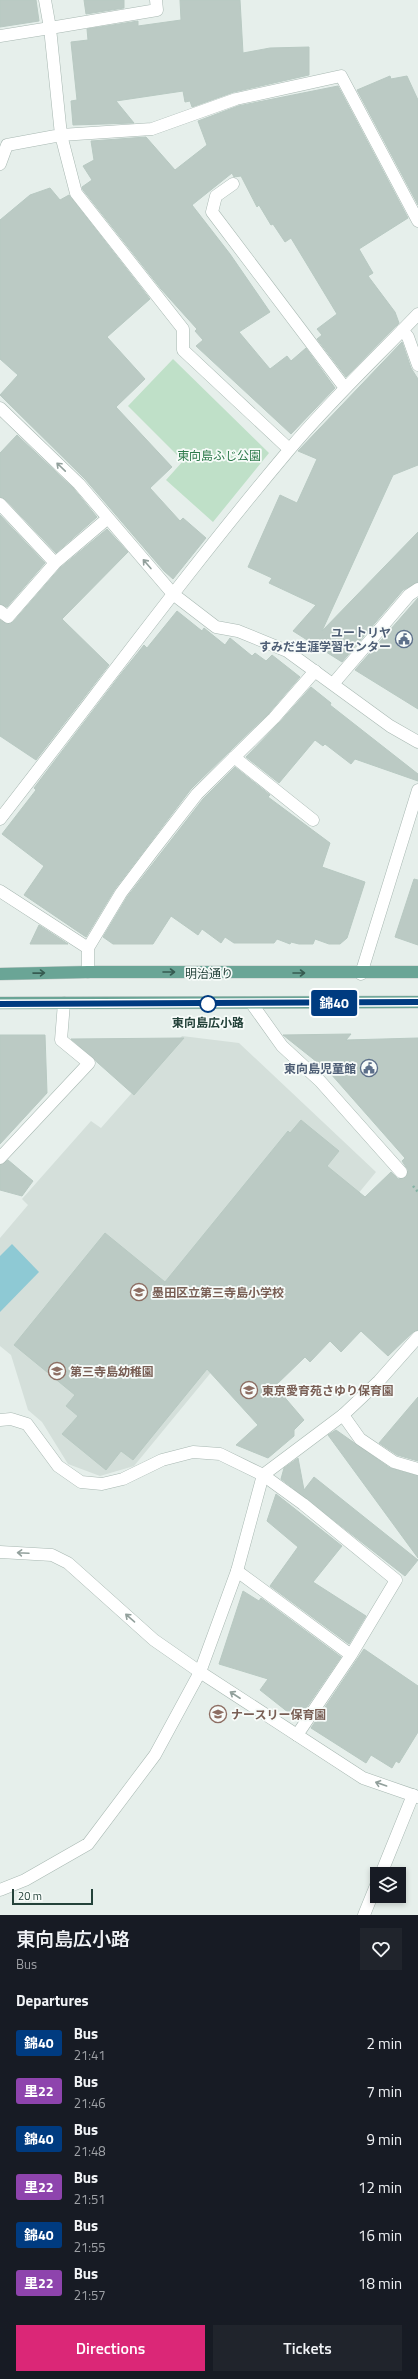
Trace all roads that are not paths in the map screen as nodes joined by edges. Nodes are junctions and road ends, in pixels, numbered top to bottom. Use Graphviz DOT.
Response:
graph roads {
  1 [pos="45,0"];
  2 [pos="156,0"];
  3 [pos="50,28"];
  4 [pos="0,36"];
  5 [pos="61,135"];
  6 [pos="0,164"];
  7 [pos="233,184"];
  8 [pos="418,221"];
  9 [pos="418,314"];
  10 [pos="402,330"];
  11 [pos="418,365"];
  12 [pos="345,388"];
  13 [pos="2,414"];
  14 [pos="289,449"];
  15 [pos="0,504"];
  16 [pos="108,518"];
  17 [pos="55,563"];
  18 [pos="418,589"];
  19 [pos="173,594"];
  20 [pos="0,611"];
  21 [pos="314,671"];
  22 [pos="334,684"];
  23 [pos="418,742"];
  24 [pos="234,758"];
  25 [pos="418,790"];
  26 [pos="0,819"];
  27 [pos="313,820"];
  28 [pos="0,891"];
  29 [pos="88,948"];
  30 [pos="88,972"];
  31 [pos="418,972"];
  32 [pos="0,974"];
  33 [pos="361,974"];
  34 [pos="418,1001"];
  35 [pos="64,1003"];
  36 [pos="0,1004"];
  37 [pos="252,1004"];
  38 [pos="0,1158"];
  39 [pos="401,1172"];
  40 [pos="418,1337"];
  41 [pos="343,1415"];
  42 [pos="0,1420"];
  43 [pos="418,1469"];
  44 [pos="263,1475"];
  45 [pos="0,1552"];
  46 [pos="237,1571"];
  47 [pos="350,1655"];
  48 [pos="200,1672"];
  49 [pos="297,1735"];
  50 [pos="416,1796"];
  51 [pos="384,1867"];
  52 [pos="0,1890"];
  53 [pos="370,1900"];
  54 [pos="364,1915"];
  1 -- 3 [label="street"];
  2 -- 3 [label="street"];
  3 -- 4 [label="street"];
  3 -- 5 [label="street"];
  5 -- 6 [label="street"];
  5 -- 8 [label="street"];
  5 -- 14 [label="street"];
  7 -- 12 [label="street"];
  9 -- 10 [label="street"];
  10 -- 11 [label="street"];
  10 -- 12 [label="street"];
  12 -- 14 [label="street"];
  16 -- 13 [label="street, one-way"];
  14 -- 19 [label="street"];
  15 -- 17 [label="street"];
  16 -- 17 [label="street"];
  19 -- 16 [label="street, one-way"];
  17 -- 20 [label="street"];
  18 -- 22 [label="street"];
  19 -- 21 [label="street"];
  19 -- 26 [label="street"];
  21 -- 22 [label="street"];
  21 -- 24 [label="street"];
  22 -- 23 [label="street"];
  24 -- 27 [label="street"];
  24 -- 29 [label="street"];
  25 -- 33 [label="street"];
  28 -- 29 [label="street"];
  29 -- 30 [label="street"];
  32 -- 30 [label="main road, 明治通り, one-way"];
  30 -- 33 [label="main road, 明治通り, one-way"];
  31 -- 33 [label="main road, 明治通り"];
  34 -- 37 [label="main road"];
  35 -- 36 [label="main road"];
  35 -- 37 [label="main road"];
  35 -- 38 [label="street"];
  37 -- 39 [label="street"];
  40 -- 41 [label="street"];
  41 -- 43 [label="street"];
  41 -- 44 [label="street"];
  42 -- 44 [label="street"];
  44 -- 46 [label="street"];
  44 -- 47 [label="street"];
  48 -- 45 [label="street, one-way"];
  46 -- 47 [label="street"];
  46 -- 48 [label="street"];
  47 -- 49 [label="street"];
  49 -- 48 [label="street, one-way"];
  48 -- 52 [label="street"];
  50 -- 49 [label="street, one-way"];
  50 -- 51 [label="street"];
  53 -- 54 [label="street"];
}
